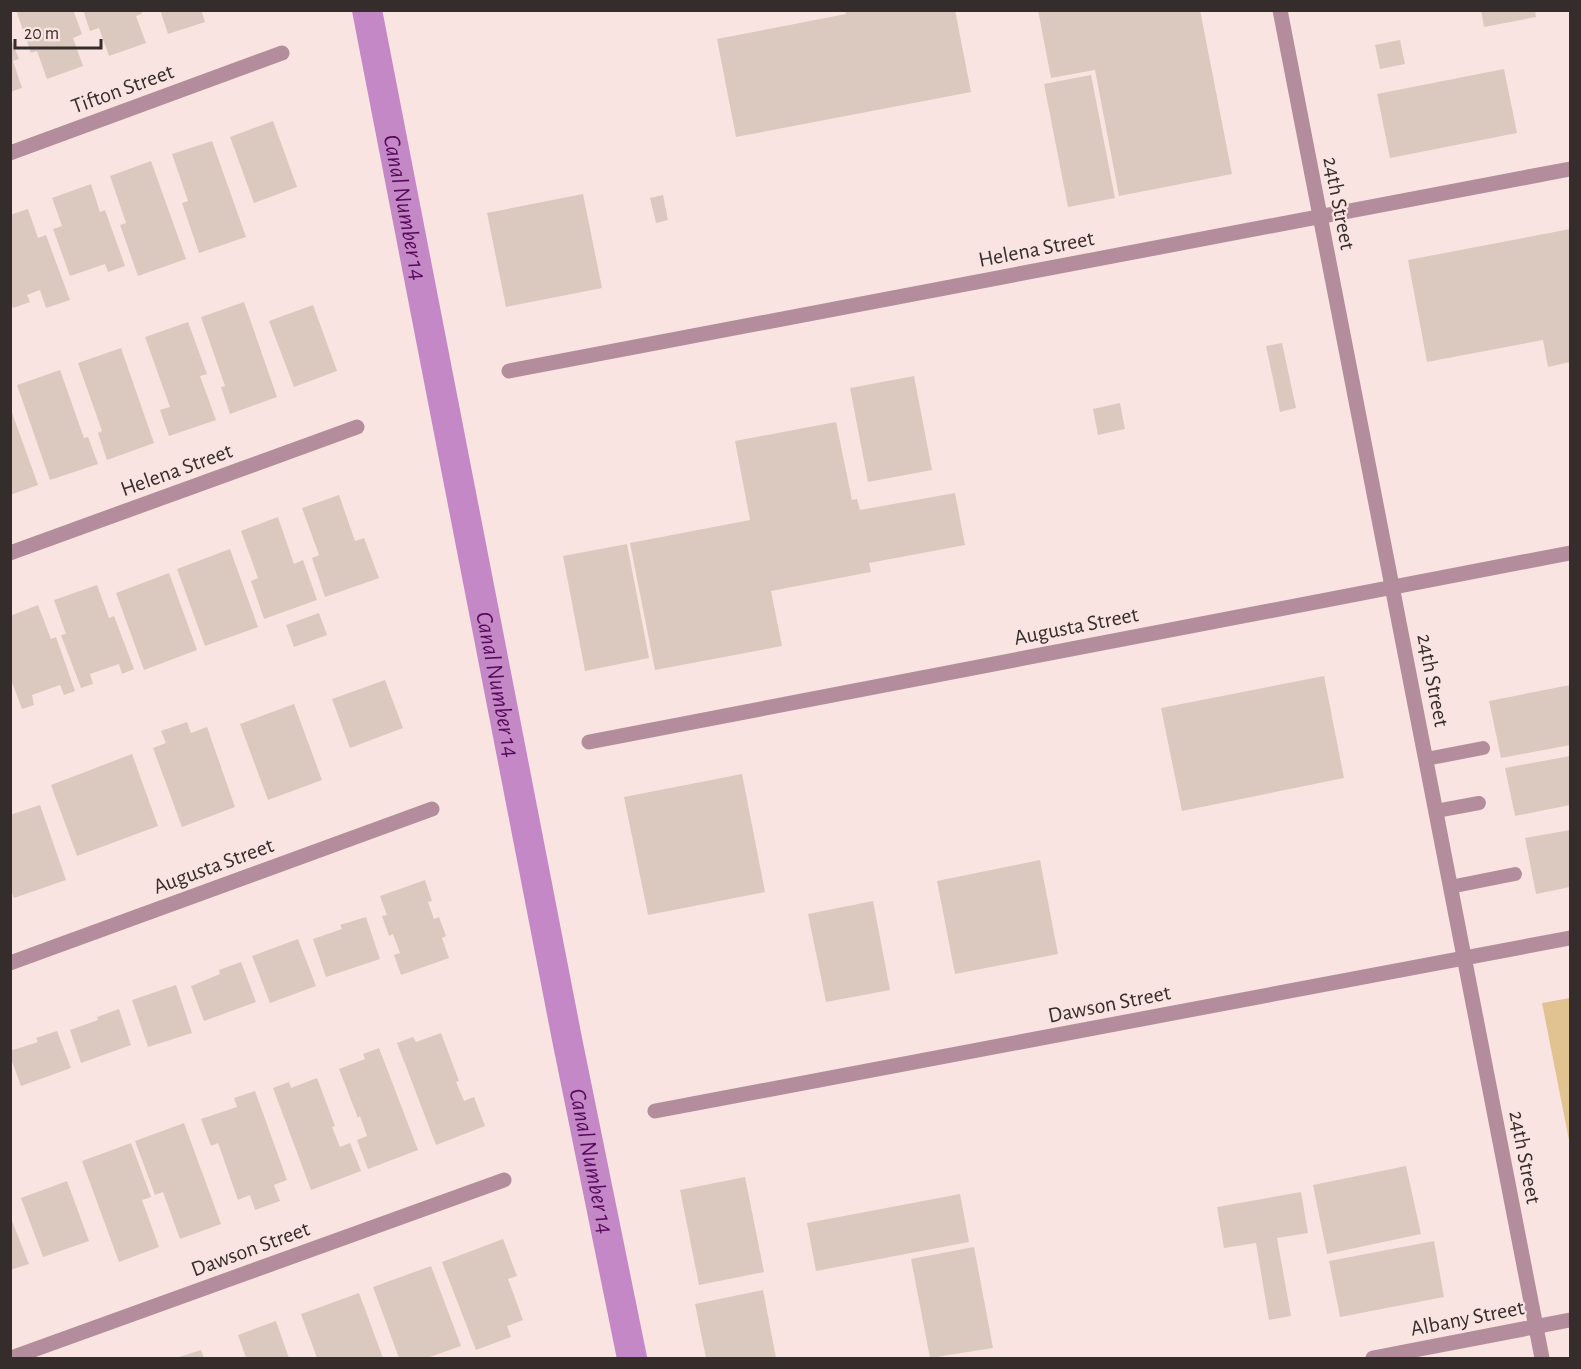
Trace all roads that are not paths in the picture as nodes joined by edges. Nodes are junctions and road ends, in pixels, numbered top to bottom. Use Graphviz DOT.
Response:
graph roads {
  1 [pos="1280,10"];
  2 [pos="282,53"];
  3 [pos="10,153"];
  4 [pos="1570,169"];
  5 [pos="1320,216"];
  6 [pos="509,370"];
  7 [pos="357,427"];
  8 [pos="10,553"];
  9 [pos="1570,553"];
  10 [pos="1393,587"];
  11 [pos="589,742"];
  12 [pos="1483,748"];
  13 [pos="1426,759"];
  14 [pos="1479,803"];
  15 [pos="432,809"];
  16 [pos="1436,811"];
  17 [pos="1515,874"];
  18 [pos="1450,887"];
  19 [pos="1570,938"];
  20 [pos="1464,959"];
  21 [pos="10,963"];
  22 [pos="655,1111"];
  23 [pos="504,1180"];
  24 [pos="1570,1320"];
  25 [pos="1535,1326"];
  26 [pos="11,1359"];
  27 [pos="1373,1359"];
  28 [pos="1542,1359"];
  1 -- 5 [label="street, 24th Street"];
  2 -- 3 [label="street, Tifton Street"];
  4 -- 5 [label="street, Helena Street"];
  5 -- 6 [label="street, Helena Street"];
  5 -- 10 [label="street, 24th Street"];
  7 -- 8 [label="street, Helena Street"];
  9 -- 10 [label="street, Augusta Street"];
  10 -- 11 [label="street, Augusta Street"];
  10 -- 13 [label="street, 24th Street"];
  12 -- 13 [label="lane"];
  13 -- 16 [label="street, 24th Street"];
  14 -- 16 [label="lane"];
  15 -- 21 [label="street, Augusta Street"];
  16 -- 18 [label="street, 24th Street"];
  17 -- 18 [label="lane"];
  18 -- 20 [label="street, 24th Street"];
  19 -- 20 [label="street, Dawson Street"];
  20 -- 22 [label="street, Dawson Street"];
  20 -- 25 [label="street, 24th Street"];
  23 -- 26 [label="street, Dawson Street"];
  24 -- 25 [label="street, Albany Street"];
  25 -- 27 [label="street, Albany Street"];
  25 -- 28 [label="street, 24th Street"];
}
